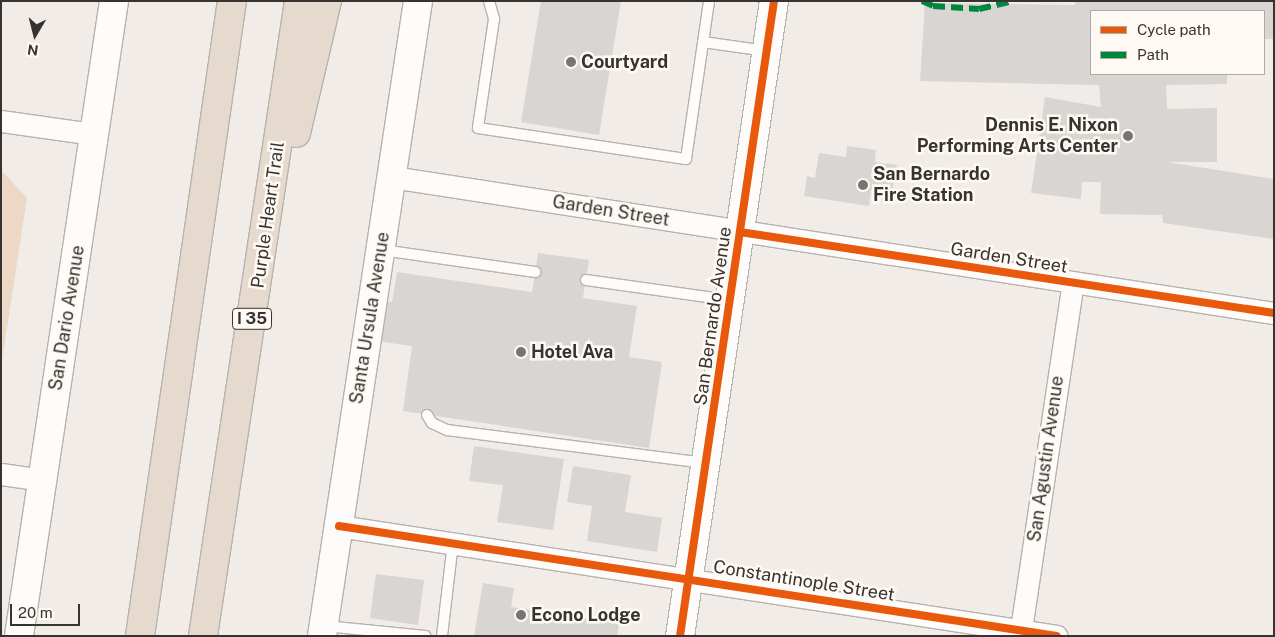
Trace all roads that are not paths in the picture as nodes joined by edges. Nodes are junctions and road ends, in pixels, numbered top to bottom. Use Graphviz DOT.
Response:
graph roads {
  1 [pos="114,1"];
  2 [pos="232,1"];
  3 [pos="299,1"];
  4 [pos="327,1"];
  5 [pos="418,1"];
  6 [pos="489,1"];
  7 [pos="709,1"];
  8 [pos="774,1"];
  9 [pos="703,42"];
  10 [pos="767,51"];
  11 [pos="1,120"];
  12 [pos="94,134"];
  13 [pos="392,177"];
  14 [pos="740,232"];
  15 [pos="381,250"];
  16 [pos="535,272"];
  17 [pos="586,280"];
  18 [pos="1072,282"];
  19 [pos="730,300"];
  20 [pos="254,307"];
  21 [pos="1274,313"];
  22 [pos="427,415"];
  23 [pos="706,464"];
  24 [pos="1,474"];
  25 [pos="43,480"];
  26 [pos="339,526"];
  27 [pos="453,543"];
  28 [pos="689,579"];
  29 [pos="323,631"];
  30 [pos="1021,633"];
  31 [pos="19,636"];
  32 [pos="140,636"];
  33 [pos="203,636"];
  34 [pos="426,636"];
  35 [pos="442,636"];
  36 [pos="680,636"];
  37 [pos="1057,636"];
  1 -- 12 [label="main road, San Dario Avenue"];
  2 -- 32 [label="highway"];
  3 -- 20 [label="highway, Purple Heart Trail / I 35"];
  4 -- 20 [label="highway"];
  5 -- 13 [label="main road, Santa Ursula Avenue"];
  6 -- 9 [label="lane"];
  7 -- 9 [label="lane"];
  8 -- 10 [label="main road, San Bernardo Avenue"];
  9 -- 10 [label="lane"];
  10 -- 14 [label="main road, San Bernardo Avenue"];
  11 -- 12 [label="street"];
  12 -- 25 [label="main road, San Dario Avenue"];
  13 -- 14 [label="street, Garden Street"];
  13 -- 15 [label="main road, Santa Ursula Avenue"];
  14 -- 18 [label="street, Garden Street"];
  14 -- 19 [label="main road, San Bernardo Avenue"];
  15 -- 16 [label="lane"];
  15 -- 26 [label="main road, Santa Ursula Avenue"];
  17 -- 19 [label="lane"];
  18 -- 21 [label="street, Garden Street"];
  18 -- 30 [label="street, San Agustin Avenue"];
  19 -- 23 [label="main road, San Bernardo Avenue"];
  20 -- 33 [label="highway, Purple Heart Trail / I 35"];
  22 -- 23 [label="lane"];
  23 -- 28 [label="main road, San Bernardo Avenue"];
  24 -- 25 [label="street"];
  25 -- 31 [label="main road, San Dario Avenue"];
  26 -- 27 [label="street, Constantinople Street"];
  26 -- 29 [label="main road, Santa Ursula Avenue"];
  27 -- 28 [label="street, Constantinople Street"];
  27 -- 35 [label="lane"];
  28 -- 30 [label="street, Constantinople Street"];
  28 -- 36 [label="main road, San Bernardo Avenue"];
  29 -- 34 [label="lane"];
  30 -- 37 [label="street, Constantinople Street"];
}
